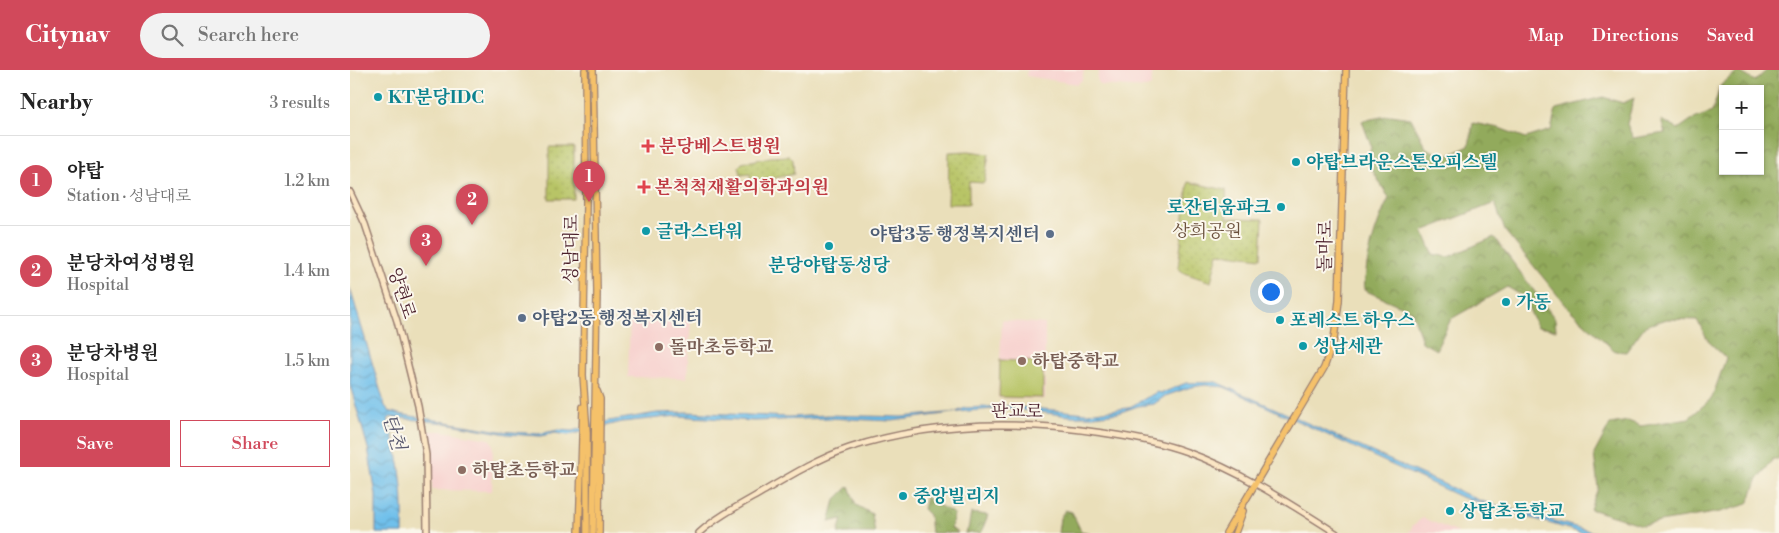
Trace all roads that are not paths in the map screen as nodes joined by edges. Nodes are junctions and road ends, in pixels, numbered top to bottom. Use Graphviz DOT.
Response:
graph roads {
  1 [pos="585,70"];
  2 [pos="593,70"];
  3 [pos="1346,72"];
  4 [pos="350,192"];
  5 [pos="591,433"];
  6 [pos="1255,485"];
  7 [pos="1248,498"];
  8 [pos="427,533"];
  9 [pos="579,533"];
  10 [pos="587,533"];
  11 [pos="593,533"];
  12 [pos="598,533"];
  13 [pos="699,533"];
  14 [pos="1226,533"];
  15 [pos="1235,533"];
  16 [pos="1336,533"];
  1 -- 5 [label="main road, 성남대로"];
  2 -- 5 [label="main road, 성남대로"];
  3 -- 6 [label="main road, 돌마로"];
  4 -- 8 [label="main road, 양현로"];
  5 -- 9 [label="main road"];
  5 -- 10 [label="main road"];
  5 -- 11 [label="main road"];
  5 -- 12 [label="main road"];
  6 -- 7 [label="main road"];
  6 -- 13 [label="main road, 판교로"];
  6 -- 16 [label="main road, 판교로"];
  7 -- 14 [label="main road"];
  7 -- 15 [label="main road"];
}
